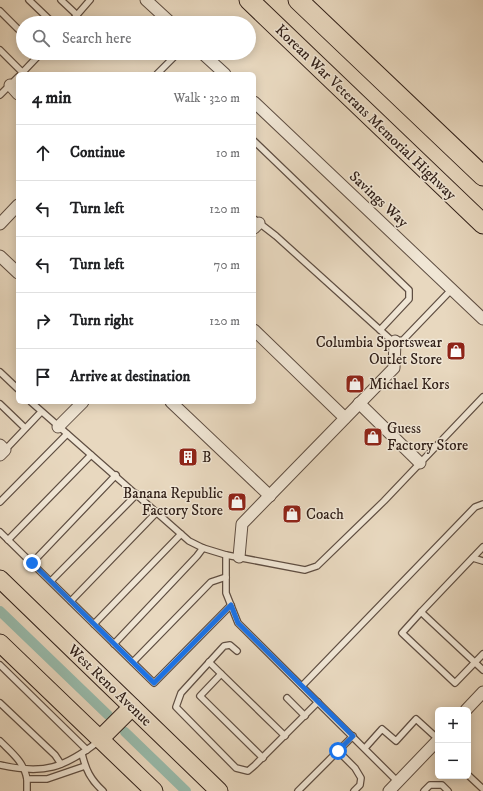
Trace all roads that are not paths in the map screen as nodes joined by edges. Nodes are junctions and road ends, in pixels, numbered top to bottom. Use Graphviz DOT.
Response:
graph roads {
  1 [pos="29,0"];
  2 [pos="61,0"];
  3 [pos="90,0"];
  4 [pos="146,0"];
  5 [pos="249,0"];
  6 [pos="298,0"];
  7 [pos="0,11"];
  8 [pos="46,16"];
  9 [pos="77,16"];
  10 [pos="163,16"];
  11 [pos="16,27"];
  12 [pos="0,50"];
  13 [pos="34,60"];
  14 [pos="171,60"];
  15 [pos="210,60"];
  16 [pos="18,72"];
  17 [pos="22,72"];
  18 [pos="159,72"];
  19 [pos="223,72"];
  20 [pos="16,78"];
  21 [pos="10,85"];
  22 [pos="16,92"];
  23 [pos="0,95"];
  24 [pos="256,104"];
  25 [pos="256,143"];
  26 [pos="483,176"];
  27 [pos="16,207"];
  28 [pos="256,223"];
  29 [pos="0,224"];
  30 [pos="483,224"];
  31 [pos="0,256"];
  32 [pos="16,271"];
  33 [pos="452,290"];
  34 [pos="483,319"];
  35 [pos="380,330"];
  36 [pos="256,332"];
  37 [pos="395,341"];
  38 [pos="0,372"];
  39 [pos="16,387"];
  40 [pos="483,397"];
  41 [pos="359,403"];
  42 [pos="0,404"];
  43 [pos="33,404"];
  44 [pos="82,404"];
  45 [pos="173,404"];
  46 [pos="41,412"];
  47 [pos="345,418"];
  48 [pos="25,428"];
  49 [pos="63,430"];
  50 [pos="2,450"];
  51 [pos="91,455"];
  52 [pos="420,463"];
  53 [pos="116,476"];
  54 [pos="137,494"];
  55 [pos="270,496"];
  56 [pos="0,502"];
  57 [pos="483,504"];
  58 [pos="157,512"];
  59 [pos="0,532"];
  60 [pos="181,534"];
  61 [pos="8,540"];
  62 [pos="483,547"];
  63 [pos="203,548"];
  64 [pos="226,555"];
  65 [pos="239,557"];
  66 [pos="473,558"];
  67 [pos="483,561"];
  68 [pos="32,563"];
  69 [pos="226,577"];
  70 [pos="0,579"];
  71 [pos="51,581"];
  72 [pos="71,601"];
  73 [pos="231,605"];
  74 [pos="421,612"];
  75 [pos="94,624"];
  76 [pos="0,643"];
  77 [pos="114,644"];
  78 [pos="237,650"];
  79 [pos="483,654"];
  80 [pos="133,662"];
  81 [pos="208,662"];
  82 [pos="475,663"];
  83 [pos="0,665"];
  84 [pos="483,670"];
  85 [pos="221,674"];
  86 [pos="302,686"];
  87 [pos="483,692"];
  88 [pos="287,698"];
  89 [pos="318,702"];
  90 [pos="0,703"];
  91 [pos="132,707"];
  92 [pos="469,707"];
  93 [pos="305,716"];
  94 [pos="285,736"];
  95 [pos="353,736"];
  96 [pos="100,740"];
  97 [pos="435,740"];
  98 [pos="0,741"];
  99 [pos="436,743"];
  100 [pos="365,748"];
  101 [pos="338,751"];
  102 [pos="85,752"];
  103 [pos="263,758"];
  104 [pos="61,764"];
  105 [pos="0,765"];
  106 [pos="85,766"];
  107 [pos="25,770"];
  108 [pos="471,777"];
  109 [pos="27,779"];
  110 [pos="398,782"];
  111 [pos="483,789"];
  112 [pos="26,791"];
  113 [pos="102,791"];
  114 [pos="154,791"];
  115 [pos="219,791"];
  116 [pos="298,791"];
  117 [pos="354,791"];
  118 [pos="389,791"];
  119 [pos="424,791"];
  120 [pos="448,791"];
  1 -- 8 [label="lane"];
  2 -- 9 [label="lane"];
  3 -- 9 [label="lane"];
  4 -- 10 [label="street"];
  5 -- 30 [label="highway, Korean War Veterans Memorial Highway"];
  6 -- 26 [label="highway"];
  7 -- 11 [label="lane"];
  12 -- 16 [label="lane"];
  13 -- 17 [label="lane"];
  14 -- 18 [label="lane"];
  15 -- 19 [label="street"];
  20 -- 21 [label="lane"];
  21 -- 22 [label="street"];
  21 -- 23 [label="lane"];
  24 -- 33 [label="street, Savings Way"];
  25 -- 35 [label="lane"];
  27 -- 29 [label="street"];
  28 -- 35 [label="lane"];
  31 -- 32 [label="street"];
  33 -- 34 [label="street, Savings Way"];
  33 -- 37 [label="lane"];
  35 -- 37 [label="lane"];
  36 -- 47 [label="street"];
  37 -- 41 [label="street"];
  38 -- 39 [label="lane"];
  40 -- 52 [label="lane"];
  41 -- 47 [label="street"];
  41 -- 52 [label="street"];
  42 -- 48 [label="lane"];
  43 -- 46 [label="lane"];
  44 -- 49 [label="street"];
  45 -- 55 [label="street"];
  46 -- 48 [label="lane"];
  46 -- 49 [label="lane"];
  47 -- 55 [label="street"];
  48 -- 50 [label="lane"];
  49 -- 51 [label="lane"];
  49 -- 56 [label="lane"];
  51 -- 53 [label="lane"];
  51 -- 61 [label="lane"];
  52 -- 65 [label="lane"];
  53 -- 54 [label="lane"];
  53 -- 68 [label="lane"];
  54 -- 58 [label="lane"];
  54 -- 71 [label="lane"];
  55 -- 65 [label="street"];
  57 -- 86 [label="lane"];
  58 -- 60 [label="lane"];
  58 -- 72 [label="lane"];
  59 -- 61 [label="lane"];
  60 -- 63 [label="lane"];
  60 -- 75 [label="lane"];
  61 -- 68 [label="lane"];
  62 -- 66 [label="lane"];
  63 -- 64 [label="lane"];
  63 -- 77 [label="lane"];
  64 -- 65 [label="lane"];
  64 -- 69 [label="lane"];
  66 -- 67 [label="lane"];
  66 -- 74 [label="lane"];
  68 -- 71 [label="lane"];
  69 -- 73 [label="lane"];
  69 -- 80 [label="lane"];
  70 -- 91 [label="main road, West Reno Avenue"];
  71 -- 72 [label="lane"];
  72 -- 75 [label="lane"];
  73 -- 80 [label="lane"];
  73 -- 86 [label="lane"];
  74 -- 82 [label="lane"];
  74 -- 82 [label="lane"];
  75 -- 77 [label="lane"];
  76 -- 96 [label="main road"];
  77 -- 80 [label="lane"];
  78 -- 81 [label="lane"];
  79 -- 82 [label="lane"];
  81 -- 85 [label="lane"];
  81 -- 103 [label="lane"];
  82 -- 84 [label="lane"];
  83 -- 102 [label="lane"];
  85 -- 94 [label="lane"];
  85 -- 103 [label="lane"];
  86 -- 89 [label="lane"];
  87 -- 92 [label="street"];
  88 -- 93 [label="lane"];
  89 -- 93 [label="lane"];
  89 -- 95 [label="lane"];
  90 -- 104 [label="lane"];
  91 -- 96 [label="main road"];
  91 -- 115 [label="main road, West Reno Avenue"];
  93 -- 94 [label="lane"];
  94 -- 103 [label="lane"];
  95 -- 100 [label="lane"];
  95 -- 101 [label="lane"];
  96 -- 102 [label="lane"];
  96 -- 114 [label="main road"];
  97 -- 100 [label="lane"];
  98 -- 107 [label="lane"];
  99 -- 110 [label="street"];
  100 -- 110 [label="lane"];
  101 -- 116 [label="lane"];
  101 -- 117 [label="lane"];
  102 -- 104 [label="lane"];
  102 -- 106 [label="lane"];
  104 -- 107 [label="lane"];
  105 -- 107 [label="lane"];
  106 -- 109 [label="lane"];
  106 -- 113 [label="lane"];
  107 -- 109 [label="lane"];
  108 -- 111 [label="lane"];
  109 -- 112 [label="lane"];
  110 -- 118 [label="street"];
  119 -- 120 [label="lane"];
}
